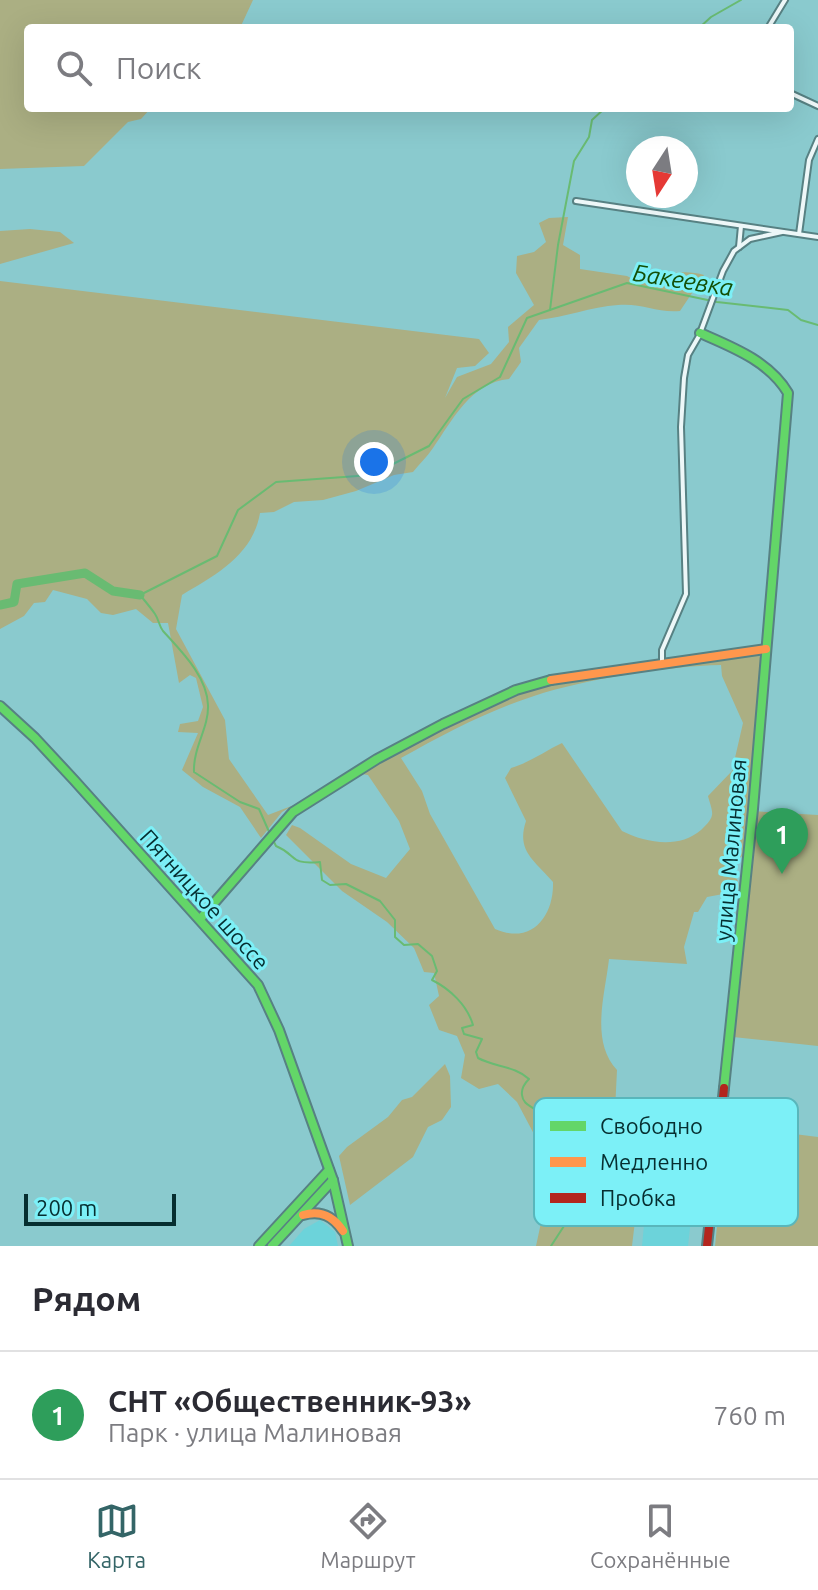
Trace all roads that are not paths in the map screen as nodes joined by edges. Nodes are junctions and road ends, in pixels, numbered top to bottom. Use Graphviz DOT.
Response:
graph roads {
  1 [pos="785,0"];
  2 [pos="770,24"];
  3 [pos="794,95"];
  4 [pos="818,106"];
  5 [pos="818,139"];
  6 [pos="576,201"];
  7 [pos="741,226"];
  8 [pos="782,232"];
  9 [pos="799,235"];
  10 [pos="818,237"];
  11 [pos="739,247"];
  12 [pos="700,333"];
  13 [pos="766,649"];
  14 [pos="662,664"];
  15 [pos="0,706"];
  16 [pos="201,918"];
  17 [pos="722,1098"];
  18 [pos="329,1170"];
  19 [pos="333,1180"];
  20 [pos="298,1218"];
  21 [pos="709,1226"];
  22 [pos="347,1243"];
  23 [pos="259,1246"];
  24 [pos="272,1246"];
  25 [pos="707,1246"];
  1 -- 2 [label="street"];
  3 -- 4 [label="street"];
  5 -- 9 [label="street"];
  6 -- 7 [label="street"];
  7 -- 8 [label="street"];
  7 -- 11 [label="street"];
  8 -- 9 [label="street"];
  8 -- 11 [label="street"];
  9 -- 10 [label="street"];
  11 -- 12 [label="street"];
  12 -- 13 [label="street, улица Малиновая"];
  12 -- 14 [label="street"];
  13 -- 14 [label="street"];
  13 -- 17 [label="street, улица Малиновая"];
  14 -- 16 [label="street"];
  15 -- 16 [label="street, Пятницкое шоссе"];
  16 -- 18 [label="street, Пятницкое шоссе"];
  18 -- 19 [label="street, Пятницкое шоссе"];
  18 -- 23 [label="street"];
  19 -- 20 [label="street"];
  19 -- 22 [label="street, Пятницкое шоссе"];
  20 -- 22 [label="street"];
  20 -- 24 [label="street"];
  21 -- 25 [label="street, улица Малиновая"];
}
